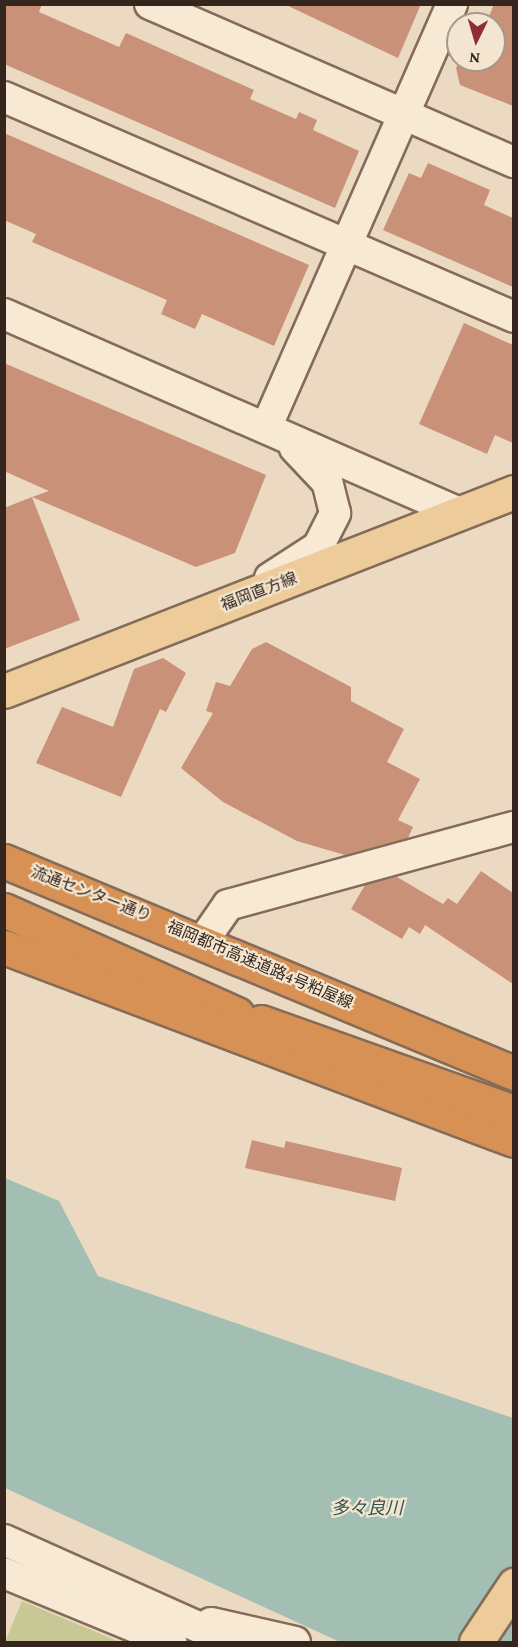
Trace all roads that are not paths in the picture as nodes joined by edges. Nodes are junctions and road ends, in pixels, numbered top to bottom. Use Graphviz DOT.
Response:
graph roads {
  1 [pos="150,4"];
  2 [pos="452,4"];
  3 [pos="4,98"];
  4 [pos="402,113"];
  5 [pos="513,162"];
  6 [pos="344,245"];
  7 [pos="4,314"];
  8 [pos="513,317"];
  9 [pos="266,428"];
  10 [pos="513,492"];
  11 [pos="459,513"];
  12 [pos="232,603"];
  13 [pos="4,691"];
  14 [pos="513,827"];
  15 [pos="5,861"];
  16 [pos="4,910"];
  17 [pos="4,937"];
  18 [pos="205,938"];
  19 [pos="4,948"];
  20 [pos="237,1014"];
  21 [pos="513,1054"];
  22 [pos="513,1073"];
  23 [pos="513,1112"];
  24 [pos="513,1140"];
  25 [pos="4,1540"];
  26 [pos="4,1573"];
  27 [pos="513,1585"];
  28 [pos="186,1617"];
  29 [pos="171,1642"];
  30 [pos="232,1642"];
  31 [pos="295,1642"];
  32 [pos="476,1642"];
  1 -- 4 [label="street"];
  2 -- 4 [label="street"];
  3 -- 6 [label="street"];
  4 -- 5 [label="street"];
  4 -- 6 [label="street"];
  6 -- 8 [label="street"];
  6 -- 9 [label="street"];
  7 -- 9 [label="street"];
  9 -- 11 [label="street"];
  9 -- 12 [label="street"];
  10 -- 11 [label="main road, 福岡直方線"];
  11 -- 12 [label="main road, 福岡直方線"];
  12 -- 13 [label="main road, 福岡直方線"];
  14 -- 18 [label="street"];
  15 -- 18 [label="highway, 流通センター通り"];
  15 -- 22 [label="highway, 福岡都市高速道路4号粕屋線"];
  16 -- 20 [label="highway"];
  17 -- 20 [label="highway"];
  18 -- 21 [label="highway, 流通センター通り"];
  19 -- 24 [label="highway"];
  20 -- 23 [label="highway"];
  25 -- 28 [label="street"];
  26 -- 29 [label="street"];
  27 -- 32 [label="main road"];
  28 -- 30 [label="street"];
  28 -- 31 [label="street"];
}
